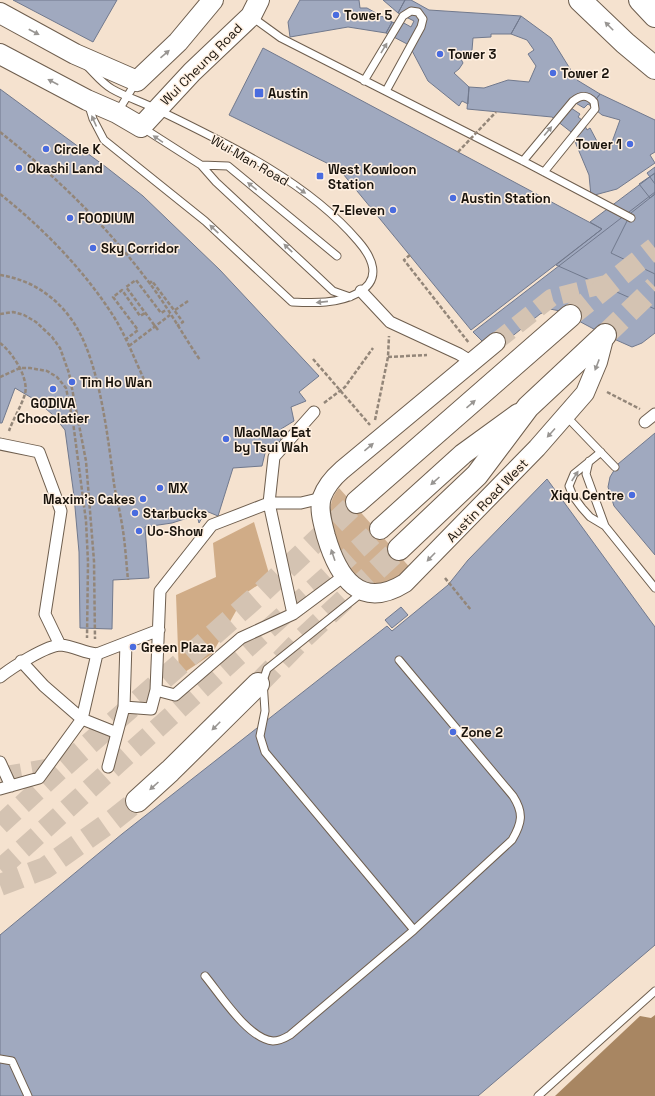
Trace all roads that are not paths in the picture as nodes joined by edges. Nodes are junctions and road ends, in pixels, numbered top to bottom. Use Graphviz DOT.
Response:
graph roads {
  1 [pos="213,0"];
  2 [pos="580,0"];
  3 [pos="640,0"];
  4 [pos="255,8"];
  5 [pos="0,13"];
  6 [pos="655,16"];
  7 [pos="0,54"];
  8 [pos="655,68"];
  9 [pos="364,81"];
  10 [pos="386,91"];
  11 [pos="127,96"];
  12 [pos="87,100"];
  13 [pos="156,109"];
  14 [pos="141,127"];
  15 [pos="523,161"];
  16 [pos="201,165"];
  17 [pos="544,172"];
  18 [pos="631,218"];
  19 [pos="337,256"];
  20 [pos="361,291"];
  21 [pos="350,297"];
  22 [pos="570,316"];
  23 [pos="605,335"];
  24 [pos="496,342"];
  25 [pos="472,362"];
  26 [pos="528,407"];
  27 [pos="314,412"];
  28 [pos="566,416"];
  29 [pos="0,444"];
  30 [pos="601,452"];
  31 [pos="589,461"];
  32 [pos="614,467"];
  33 [pos="322,498"];
  34 [pos="357,502"];
  35 [pos="269,503"];
  36 [pos="605,526"];
  37 [pos="380,529"];
  38 [pos="398,549"];
  39 [pos="344,576"];
  40 [pos="655,588"];
  41 [pos="364,591"];
  42 [pos="294,614"];
  43 [pos="158,630"];
  44 [pos="126,643"];
  45 [pos="60,645"];
  46 [pos="92,653"];
  47 [pos="399,660"];
  48 [pos="21,661"];
  49 [pos="0,677"];
  50 [pos="258,684"];
  51 [pos="156,690"];
  52 [pos="124,707"];
  53 [pos="82,719"];
  54 [pos="117,733"];
  55 [pos="0,762"];
  56 [pos="108,767"];
  57 [pos="6,787"];
  58 [pos="137,801"];
  59 [pos="414,930"];
  60 [pos="205,976"];
  61 [pos="655,991"];
  62 [pos="0,1059"];
  63 [pos="28,1096"];
  64 [pos="538,1096"];
  11 -- 1 [label="main road, one-way"];
  8 -- 2 [label="main road, one-way"];
  3 -- 6 [label="main road"];
  4 -- 9 [label="lane"];
  4 -- 13 [label="main road, Wui Cheung Road"];
  5 -- 11 [label="main road, Wui Man Road, one-way"];
  12 -- 7 [label="main road, Wui Man Road, one-way"];
  9 -- 10 [label="lane"];
  9 -- 10 [label="lane, one-way"];
  10 -- 15 [label="lane"];
  11 -- 12 [label="main road, Wui Man Road"];
  11 -- 13 [label="lane, Wui Man Road"];
  11 -- 14 [label="main road, Wui Man Road"];
  21 -- 12 [label="lane, Wui Man Road, one-way"];
  13 -- 14 [label="main road, Wui Cheung Road"];
  13 -- 20 [label="lane, Wui Man Road, one-way"];
  16 -- 14 [label="lane, Wui Man Road, one-way"];
  15 -- 17 [label="lane"];
  15 -- 17 [label="lane, one-way"];
  19 -- 16 [label="lane, Wui Man Road, one-way"];
  21 -- 16 [label="lane, Wui Man Road, one-way"];
  17 -- 18 [label="lane"];
  20 -- 21 [label="lane, Wui Man Road"];
  20 -- 25 [label="street"];
  34 -- 22 [label="main road, one-way"];
  23 -- 26 [label="main road, Austin Road West"];
  23 -- 28 [label="street, Austin Road West, one-way"];
  24 -- 25 [label="street"];
  33 -- 25 [label="street, one-way"];
  26 -- 37 [label="main road, Austin Road West, one-way"];
  26 -- 38 [label="main road"];
  27 -- 35 [label="street"];
  28 -- 30 [label="lane"];
  28 -- 41 [label="street, Austin Road West, one-way"];
  29 -- 45 [label="street"];
  30 -- 31 [label="lane"];
  30 -- 32 [label="lane"];
  31 -- 36 [label="lane"];
  36 -- 31 [label="lane, one-way"];
  33 -- 35 [label="street"];
  39 -- 33 [label="street, Austin Road West, one-way"];
  35 -- 42 [label="street"];
  35 -- 43 [label="street"];
  36 -- 40 [label="lane"];
  39 -- 41 [label="street, Austin Road West"];
  39 -- 42 [label="street"];
  41 -- 59 [label="lane"];
  42 -- 51 [label="street"];
  43 -- 44 [label="street"];
  43 -- 51 [label="street"];
  44 -- 46 [label="street"];
  44 -- 52 [label="street"];
  45 -- 46 [label="street"];
  45 -- 48 [label="street"];
  46 -- 53 [label="street"];
  47 -- 59 [label="lane"];
  48 -- 49 [label="street"];
  48 -- 53 [label="street"];
  50 -- 58 [label="main road, one-way"];
  51 -- 52 [label="street"];
  52 -- 54 [label="street"];
  53 -- 54 [label="street"];
  53 -- 57 [label="street"];
  54 -- 56 [label="street"];
  55 -- 57 [label="street"];
  59 -- 60 [label="lane"];
  61 -- 64 [label="lane"];
  62 -- 63 [label="lane"];
}
